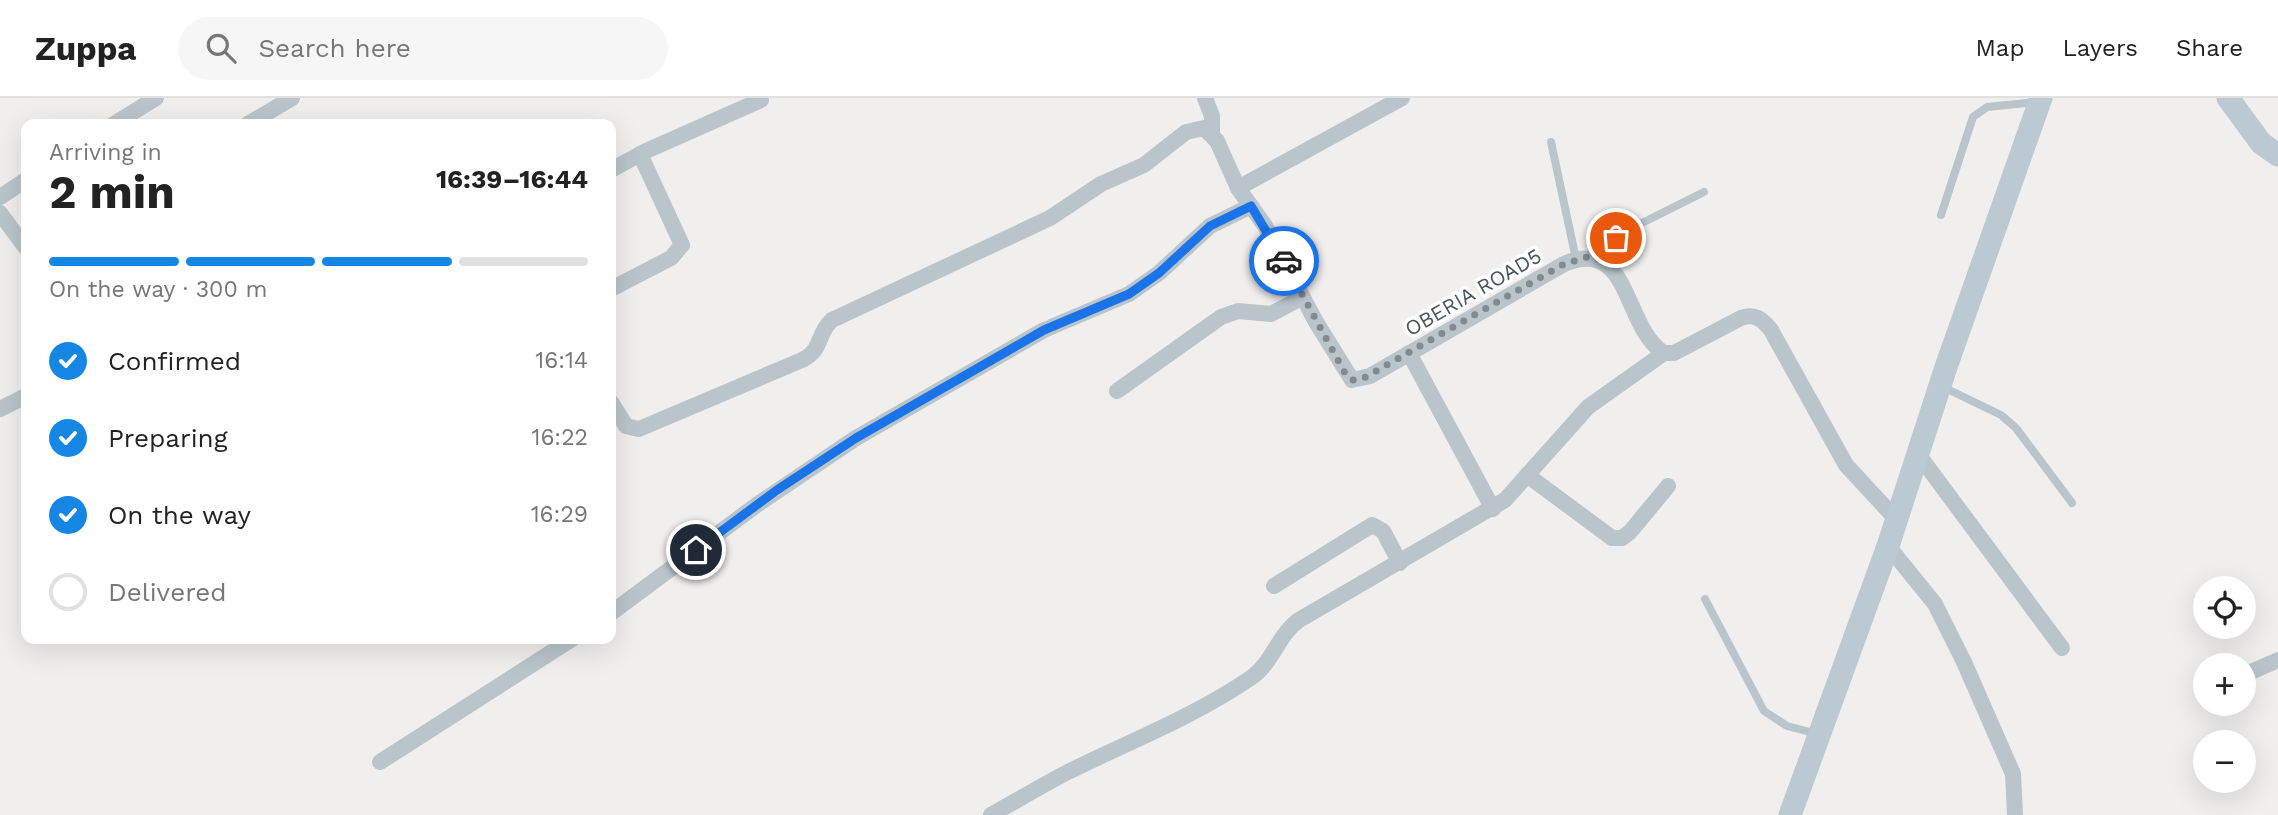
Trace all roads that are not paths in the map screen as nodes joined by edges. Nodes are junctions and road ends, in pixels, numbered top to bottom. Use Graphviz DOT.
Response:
graph roads {
  1 [pos="156,98"];
  2 [pos="292,98"];
  3 [pos="1205,98"];
  4 [pos="1402,98"];
  5 [pos="2228,98"];
  6 [pos="761,100"];
  7 [pos="2040,100"];
  8 [pos="122,119"];
  9 [pos="256,119"];
  10 [pos="1212,133"];
  11 [pos="1551,142"];
  12 [pos="640,154"];
  13 [pos="2278,155"];
  14 [pos="616,167"];
  15 [pos="21,183"];
  16 [pos="1238,188"];
  17 [pos="1704,192"];
  18 [pos="0,197"];
  19 [pos="1251,206"];
  20 [pos="0,213"];
  21 [pos="1941,215"];
  22 [pos="21,241"];
  23 [pos="1576,259"];
  24 [pos="1598,259"];
  25 [pos="616,286"];
  26 [pos="1303,297"];
  27 [pos="1409,354"];
  28 [pos="1664,354"];
  29 [pos="1941,385"];
  30 [pos="1117,391"];
  31 [pos="21,398"];
  32 [pos="0,408"];
  33 [pos="616,410"];
  34 [pos="1918,454"];
  35 [pos="1527,475"];
  36 [pos="1668,486"];
  37 [pos="2072,503"];
  38 [pos="1493,509"];
  39 [pos="1896,519"];
  40 [pos="1888,546"];
  41 [pos="1400,563"];
  42 [pos="1274,586"];
  43 [pos="1705,599"];
  44 [pos="616,609"];
  45 [pos="564,644"];
  46 [pos="2062,648"];
  47 [pos="2278,660"];
  48 [pos="2256,670"];
  49 [pos="1818,734"];
  50 [pos="380,762"];
  51 [pos="991,815"];
  52 [pos="1790,815"];
  53 [pos="2015,815"];
  1 -- 8 [label="street"];
  2 -- 9 [label="street"];
  3 -- 10 [label="street"];
  4 -- 16 [label="street"];
  5 -- 13 [label="street"];
  6 -- 12 [label="street"];
  7 -- 21 [label="lane"];
  7 -- 29 [label="street"];
  10 -- 16 [label="street"];
  10 -- 33 [label="street"];
  11 -- 23 [label="lane"];
  12 -- 14 [label="street"];
  12 -- 25 [label="street"];
  15 -- 18 [label="street"];
  16 -- 19 [label="street"];
  17 -- 24 [label="lane"];
  19 -- 26 [label="street"];
  19 -- 44 [label="street"];
  20 -- 22 [label="street"];
  23 -- 24 [label="street, OBERIA ROAD5"];
  23 -- 27 [label="street, OBERIA ROAD5"];
  24 -- 28 [label="street"];
  26 -- 27 [label="street, OBERIA ROAD5"];
  26 -- 30 [label="street"];
  27 -- 38 [label="street"];
  28 -- 35 [label="street"];
  28 -- 39 [label="street"];
  29 -- 34 [label="street"];
  29 -- 37 [label="lane"];
  31 -- 32 [label="street"];
  34 -- 39 [label="street"];
  34 -- 46 [label="street"];
  35 -- 36 [label="street"];
  35 -- 38 [label="street"];
  38 -- 41 [label="street"];
  39 -- 40 [label="street"];
  40 -- 49 [label="street"];
  40 -- 53 [label="street"];
  41 -- 42 [label="street"];
  41 -- 51 [label="street"];
  43 -- 49 [label="lane"];
  45 -- 50 [label="street"];
  47 -- 48 [label="street"];
  49 -- 52 [label="street"];
}
